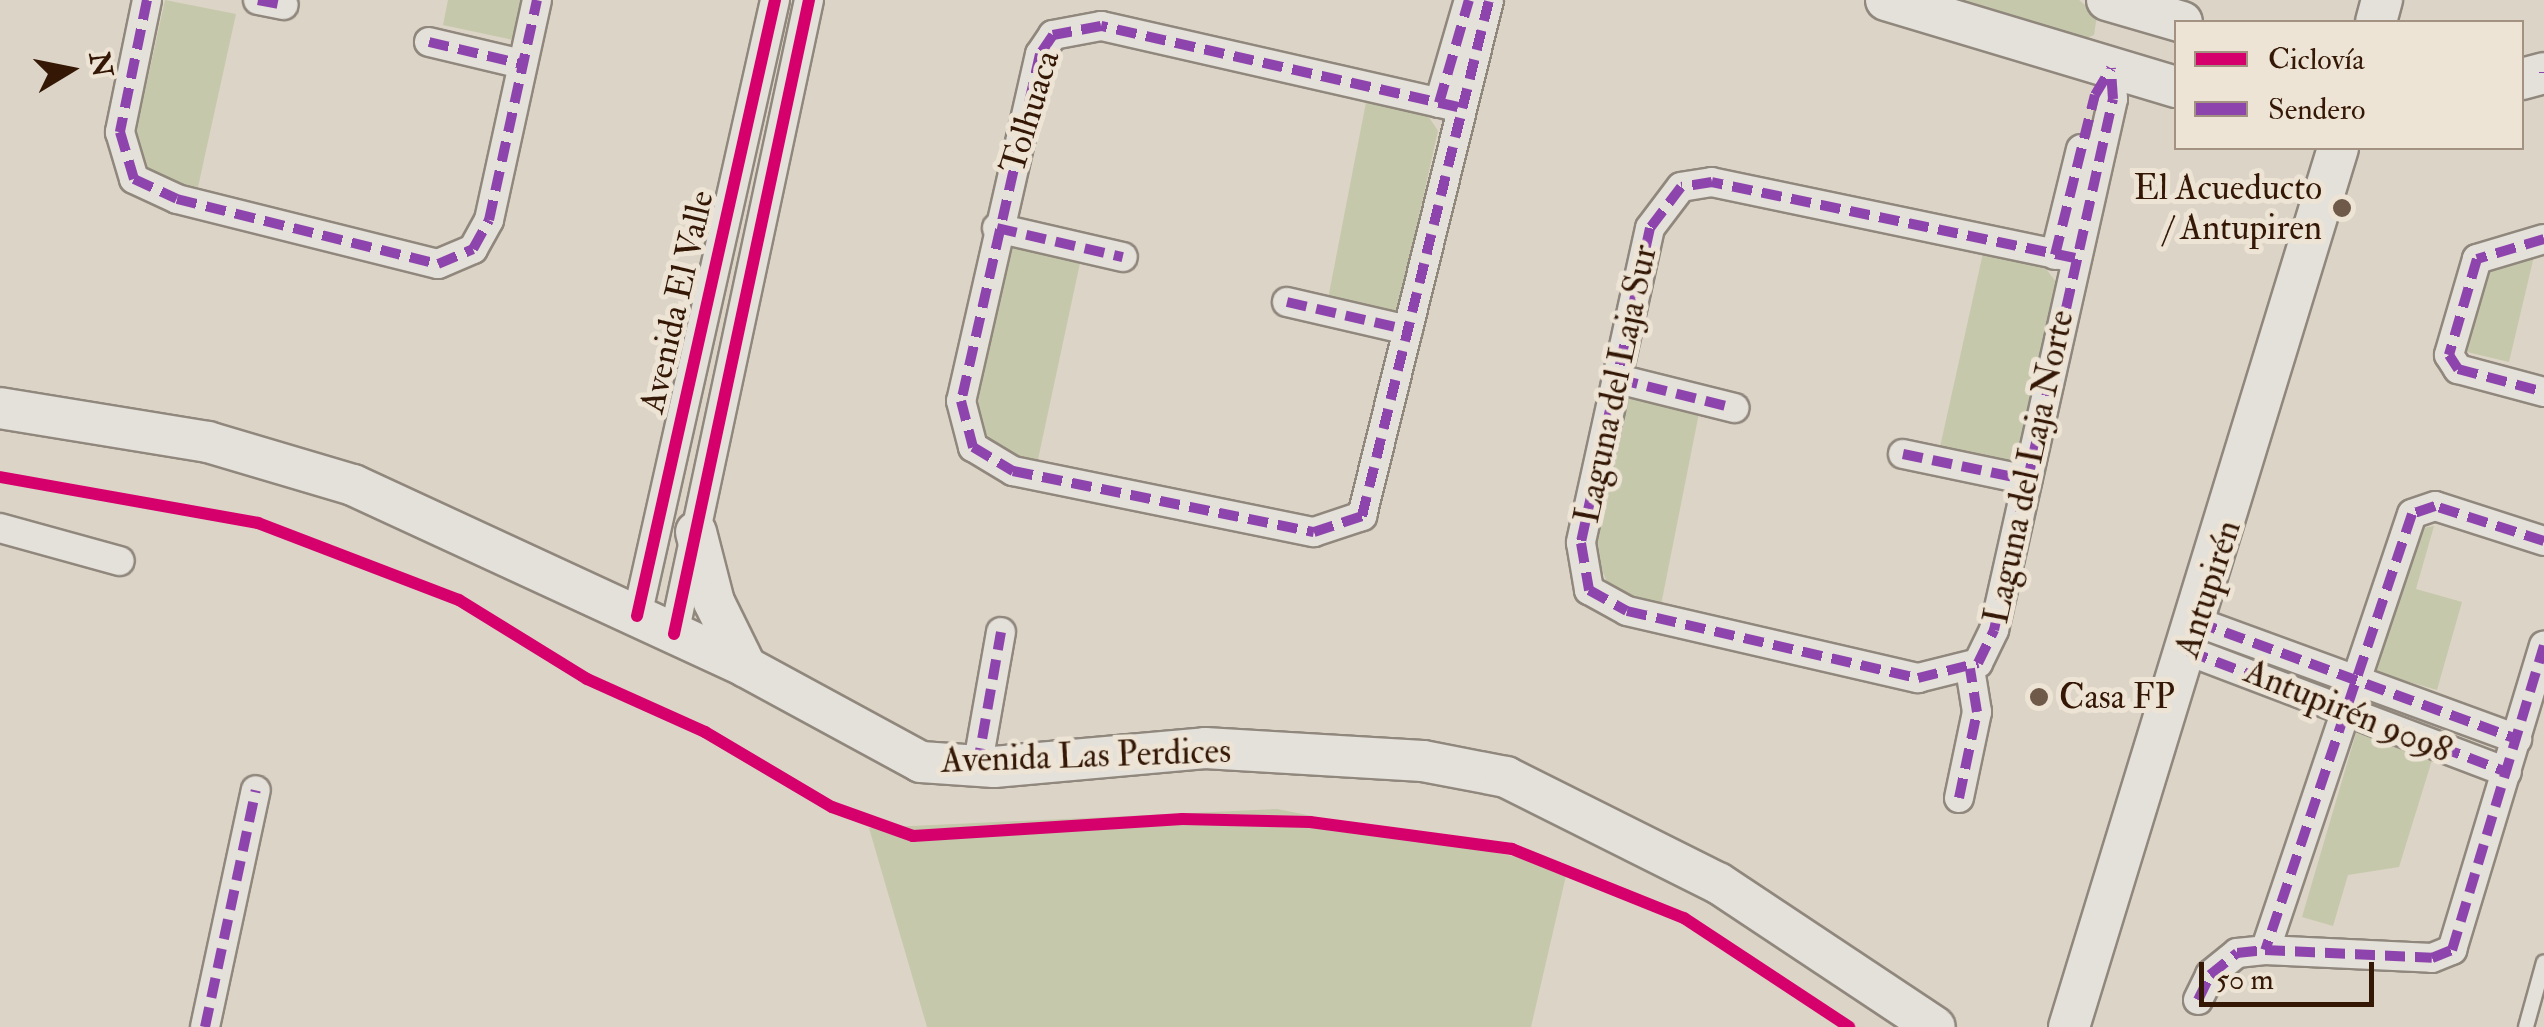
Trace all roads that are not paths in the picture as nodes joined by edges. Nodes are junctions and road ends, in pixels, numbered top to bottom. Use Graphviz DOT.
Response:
graph roads {
  1 [pos="147,0"];
  2 [pos="537,0"];
  3 [pos="775,0"];
  4 [pos="809,0"];
  5 [pos="1469,0"];
  6 [pos="1489,0"];
  7 [pos="1886,0"];
  8 [pos="2117,3"];
  9 [pos="2175,20"];
  10 [pos="429,42"];
  11 [pos="522,64"];
  12 [pos="2111,68"];
  13 [pos="2174,86"];
  14 [pos="1448,105"];
  15 [pos="2337,150"];
  16 [pos="728,214"];
  17 [pos="762,222"];
  18 [pos="996,228"];
  19 [pos="2544,239"];
  20 [pos="2065,256"];
  21 [pos="1123,258"];
  22 [pos="1288,302"];
  23 [pos="1408,330"];
  24 [pos="1618,379"];
  25 [pos="2544,392"];
  26 [pos="0,408"];
  27 [pos="1734,408"];
  28 [pos="1903,454"];
  29 [pos="2027,480"];
  30 [pos="0,528"];
  31 [pos="696,532"];
  32 [pos="2544,541"];
  33 [pos="120,560"];
  34 [pos="637,616"];
  35 [pos="1001,632"];
  36 [pos="674,634"];
  37 [pos="2193,637"];
  38 [pos="2544,646"];
  39 [pos="746,667"];
  40 [pos="1970,669"];
  41 [pos="2357,674"];
  42 [pos="2343,715"];
  43 [pos="2517,739"];
  44 [pos="976,768"];
  45 [pos="2507,772"];
  46 [pos="256,790"];
  47 [pos="1959,798"];
  48 [pos="2265,950"];
  49 [pos="2544,962"];
  50 [pos="2198,1000"];
  51 [pos="205,1027"];
  52 [pos="1935,1027"];
  53 [pos="2068,1027"];
  54 [pos="2526,1027"];
  1 -- 11 [label="street"];
  2 -- 11 [label="street"];
  3 -- 16 [label="street, Avenida El Valle"];
  4 -- 17 [label="street, Avenida El Valle"];
  5 -- 14 [label="street"];
  6 -- 14 [label="street"];
  7 -- 12 [label="street"];
  8 -- 9 [label="street"];
  8 -- 12 [label="street"];
  10 -- 11 [label="street"];
  12 -- 13 [label="street"];
  12 -- 20 [label="street, Laguna del Laja Norte"];
  14 -- 18 [label="street, Tolhuaca"];
  14 -- 23 [label="street, Tolhuaca"];
  15 -- 37 [label="street, Antupirén"];
  16 -- 17 [label="street"];
  16 -- 34 [label="street, Avenida El Valle"];
  17 -- 31 [label="street, Avenida El Valle"];
  18 -- 21 [label="street"];
  18 -- 23 [label="street, Tolhuaca"];
  19 -- 25 [label="street"];
  20 -- 24 [label="street, Laguna del Laja Sur"];
  20 -- 29 [label="street, Laguna del Laja Norte"];
  22 -- 23 [label="street"];
  24 -- 27 [label="street"];
  24 -- 40 [label="street, Laguna del Laja Sur"];
  26 -- 34 [label="street, Avenida Las Perdices"];
  28 -- 29 [label="street"];
  29 -- 40 [label="street, Laguna del Laja Norte"];
  30 -- 33 [label="street"];
  31 -- 36 [label="street, Avenida El Valle"];
  31 -- 39 [label="street"];
  32 -- 41 [label="street, Antupirén 9098"];
  34 -- 36 [label="street, Avenida Las Perdices"];
  35 -- 44 [label="street"];
  36 -- 39 [label="street, Avenida Las Perdices"];
  37 -- 41 [label="street, Antupirén 9098"];
  37 -- 42 [label="street, Antupirén 9098"];
  37 -- 53 [label="street, Antupirén"];
  38 -- 43 [label="street"];
  39 -- 44 [label="street, Avenida Las Perdices"];
  40 -- 47 [label="street"];
  41 -- 42 [label="street"];
  41 -- 43 [label="street, Antupirén 9098"];
  42 -- 45 [label="street, Antupirén 9098"];
  42 -- 48 [label="street"];
  43 -- 45 [label="street"];
  44 -- 52 [label="street, Avenida Las Perdices"];
  45 -- 48 [label="street"];
  46 -- 51 [label="street"];
  48 -- 50 [label="street"];
  49 -- 54 [label="lane"];
}
